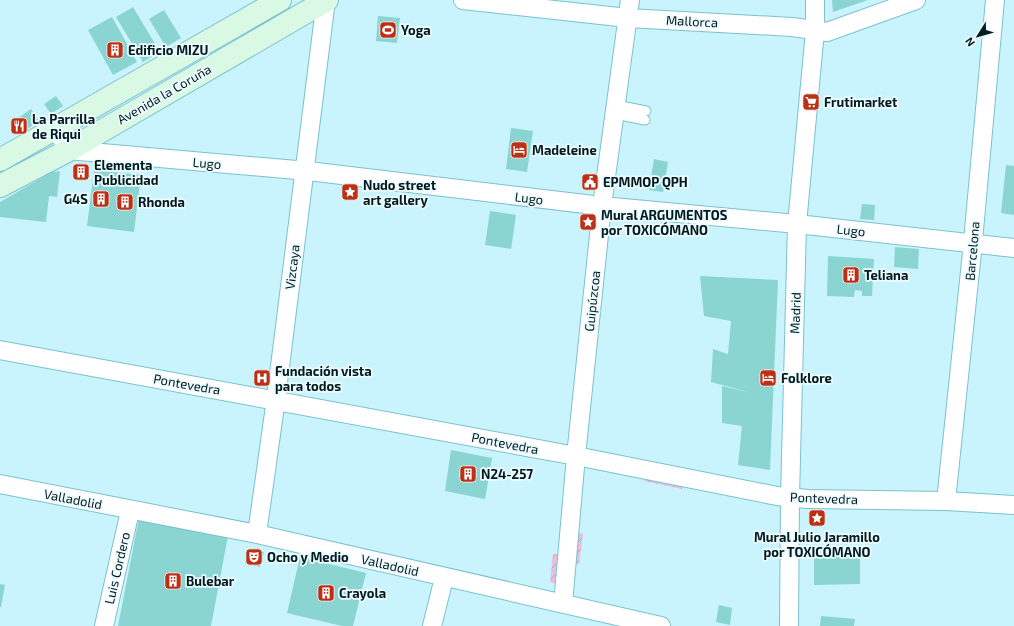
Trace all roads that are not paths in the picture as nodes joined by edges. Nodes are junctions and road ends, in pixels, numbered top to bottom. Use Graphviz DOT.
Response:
graph roads {
  1 [pos="280,0"];
  2 [pos="326,0"];
  3 [pos="463,0"];
  4 [pos="815,0"];
  5 [pos="916,0"];
  6 [pos="995,0"];
  7 [pos="629,9"];
  8 [pos="815,31"];
  9 [pos="616,110"];
  10 [pos="646,111"];
  11 [pos="645,120"];
  12 [pos="56,128"];
  13 [pos="68,150"];
  14 [pos="0,160"];
  15 [pos="304,171"];
  16 [pos="0,186"];
  17 [pos="602,206"];
  18 [pos="797,224"];
  19 [pos="973,243"];
  20 [pos="1014,248"];
  21 [pos="0,350"];
  22 [pos="276,400"];
  23 [pos="576,456"];
  24 [pos="0,484"];
  25 [pos="790,498"];
  26 [pos="946,501"];
  27 [pos="1014,505"];
  28 [pos="130,511"];
  29 [pos="257,534"];
  30 [pos="444,578"];
  31 [pos="563,604"];
  32 [pos="104,626"];
  33 [pos="432,626"];
  34 [pos="662,626"];
  35 [pos="789,626"];
  1 -- 12 [label="main road, Avenida la Coruña"];
  2 -- 13 [label="main road, Avenida la Coruña"];
  2 -- 15 [label="street, Vizcaya"];
  3 -- 7 [label="street, Mallorca"];
  4 -- 8 [label="street, Madrid"];
  5 -- 8 [label="street, Mallorca"];
  6 -- 19 [label="street, Barcelona"];
  7 -- 8 [label="street, Mallorca"];
  7 -- 9 [label="street, Guipúzcoa"];
  8 -- 18 [label="street, Madrid"];
  9 -- 10 [label="lane"];
  9 -- 11 [label="lane"];
  9 -- 17 [label="street, Guipúzcoa"];
  12 -- 13 [label="street"];
  12 -- 14 [label="main road, Avenida la Coruña"];
  13 -- 15 [label="street, Lugo"];
  13 -- 16 [label="main road, Avenida la Coruña"];
  15 -- 17 [label="street, Lugo"];
  15 -- 22 [label="street, Vizcaya"];
  17 -- 18 [label="street, Lugo"];
  17 -- 23 [label="street, Guipúzcoa"];
  18 -- 19 [label="street, Lugo"];
  18 -- 25 [label="street, Madrid"];
  19 -- 20 [label="street, Lugo"];
  19 -- 26 [label="street, Barcelona"];
  21 -- 22 [label="street, Pontevedra"];
  22 -- 23 [label="street, Pontevedra"];
  22 -- 29 [label="street, Vizcaya"];
  23 -- 25 [label="street, Pontevedra"];
  23 -- 31 [label="street, Guipúzcoa"];
  24 -- 28 [label="street, Valladolid"];
  25 -- 26 [label="street, Pontevedra"];
  25 -- 35 [label="street, Madrid"];
  26 -- 27 [label="street, Pontevedra"];
  28 -- 29 [label="street, Valladolid"];
  28 -- 32 [label="street, Luis Cordero"];
  29 -- 30 [label="street, Valladolid"];
  30 -- 31 [label="street, Valladolid"];
  30 -- 33 [label="street"];
  31 -- 34 [label="street, Valladolid"];
}
